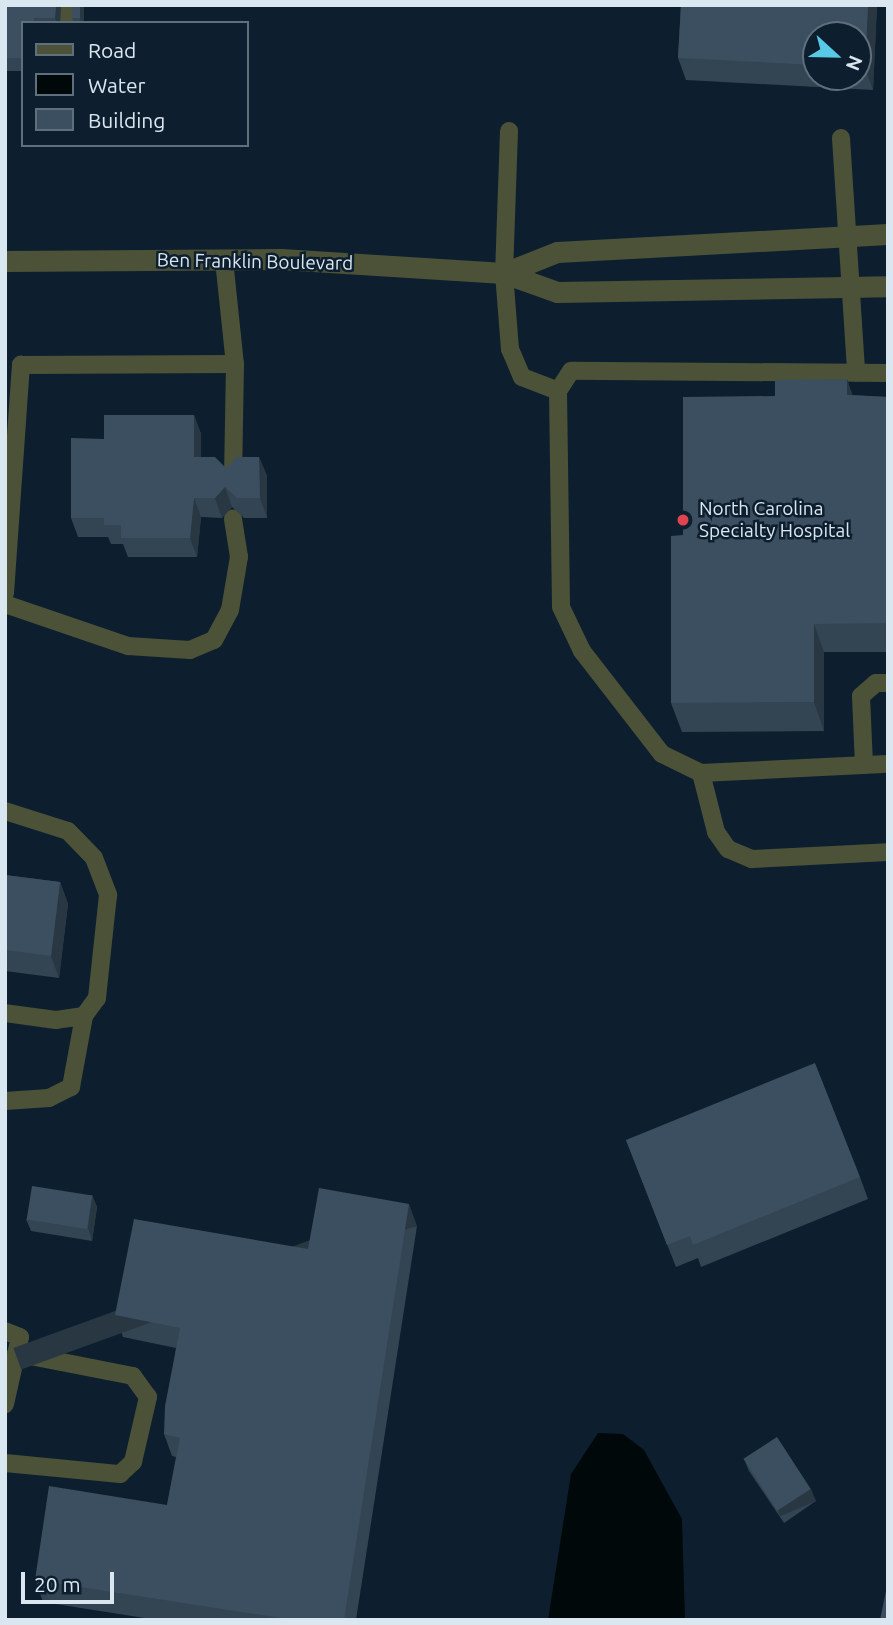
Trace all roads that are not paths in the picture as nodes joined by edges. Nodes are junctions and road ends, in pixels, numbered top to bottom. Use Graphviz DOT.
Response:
graph roads {
  1 [pos="509,131"];
  2 [pos="841,138"];
  3 [pos="845,234"];
  4 [pos="888,234"];
  5 [pos="224,260"];
  6 [pos="5,261"];
  7 [pos="504,273"];
  8 [pos="847,286"];
  9 [pos="888,286"];
  10 [pos="234,364"];
  11 [pos="13,365"];
  12 [pos="856,373"];
  13 [pos="888,373"];
  14 [pos="558,391"];
  15 [pos="233,476"];
  16 [pos="233,518"];
  17 [pos="5,593"];
  18 [pos="5,604"];
  19 [pos="888,683"];
  20 [pos="888,764"];
  21 [pos="864,765"];
  22 [pos="701,773"];
  23 [pos="5,811"];
  24 [pos="888,852"];
  25 [pos="5,1013"];
  26 [pos="84,1016"];
  27 [pos="5,1101"];
  28 [pos="5,1331"];
  29 [pos="16,1353"];
  30 [pos="5,1404"];
  31 [pos="5,1463"];
  1 -- 7 [label="lane"];
  2 -- 3 [label="lane"];
  3 -- 4 [label="street, Ben Franklin Boulevard"];
  3 -- 7 [label="street, Ben Franklin Boulevard"];
  3 -- 8 [label="lane"];
  5 -- 6 [label="street, Ben Franklin Boulevard"];
  5 -- 7 [label="street, Ben Franklin Boulevard"];
  5 -- 10 [label="lane"];
  7 -- 8 [label="street, Ben Franklin Boulevard"];
  7 -- 14 [label="lane"];
  8 -- 9 [label="street, Ben Franklin Boulevard"];
  8 -- 12 [label="lane"];
  10 -- 11 [label="lane"];
  10 -- 15 [label="lane"];
  11 -- 17 [label="lane"];
  12 -- 13 [label="lane"];
  12 -- 14 [label="lane"];
  14 -- 22 [label="lane"];
  16 -- 18 [label="lane"];
  19 -- 21 [label="lane"];
  20 -- 21 [label="lane"];
  21 -- 22 [label="lane"];
  22 -- 24 [label="lane"];
  23 -- 26 [label="lane"];
  25 -- 26 [label="lane"];
  26 -- 27 [label="lane"];
  28 -- 29 [label="lane"];
  29 -- 30 [label="lane"];
  29 -- 31 [label="lane"];
}
